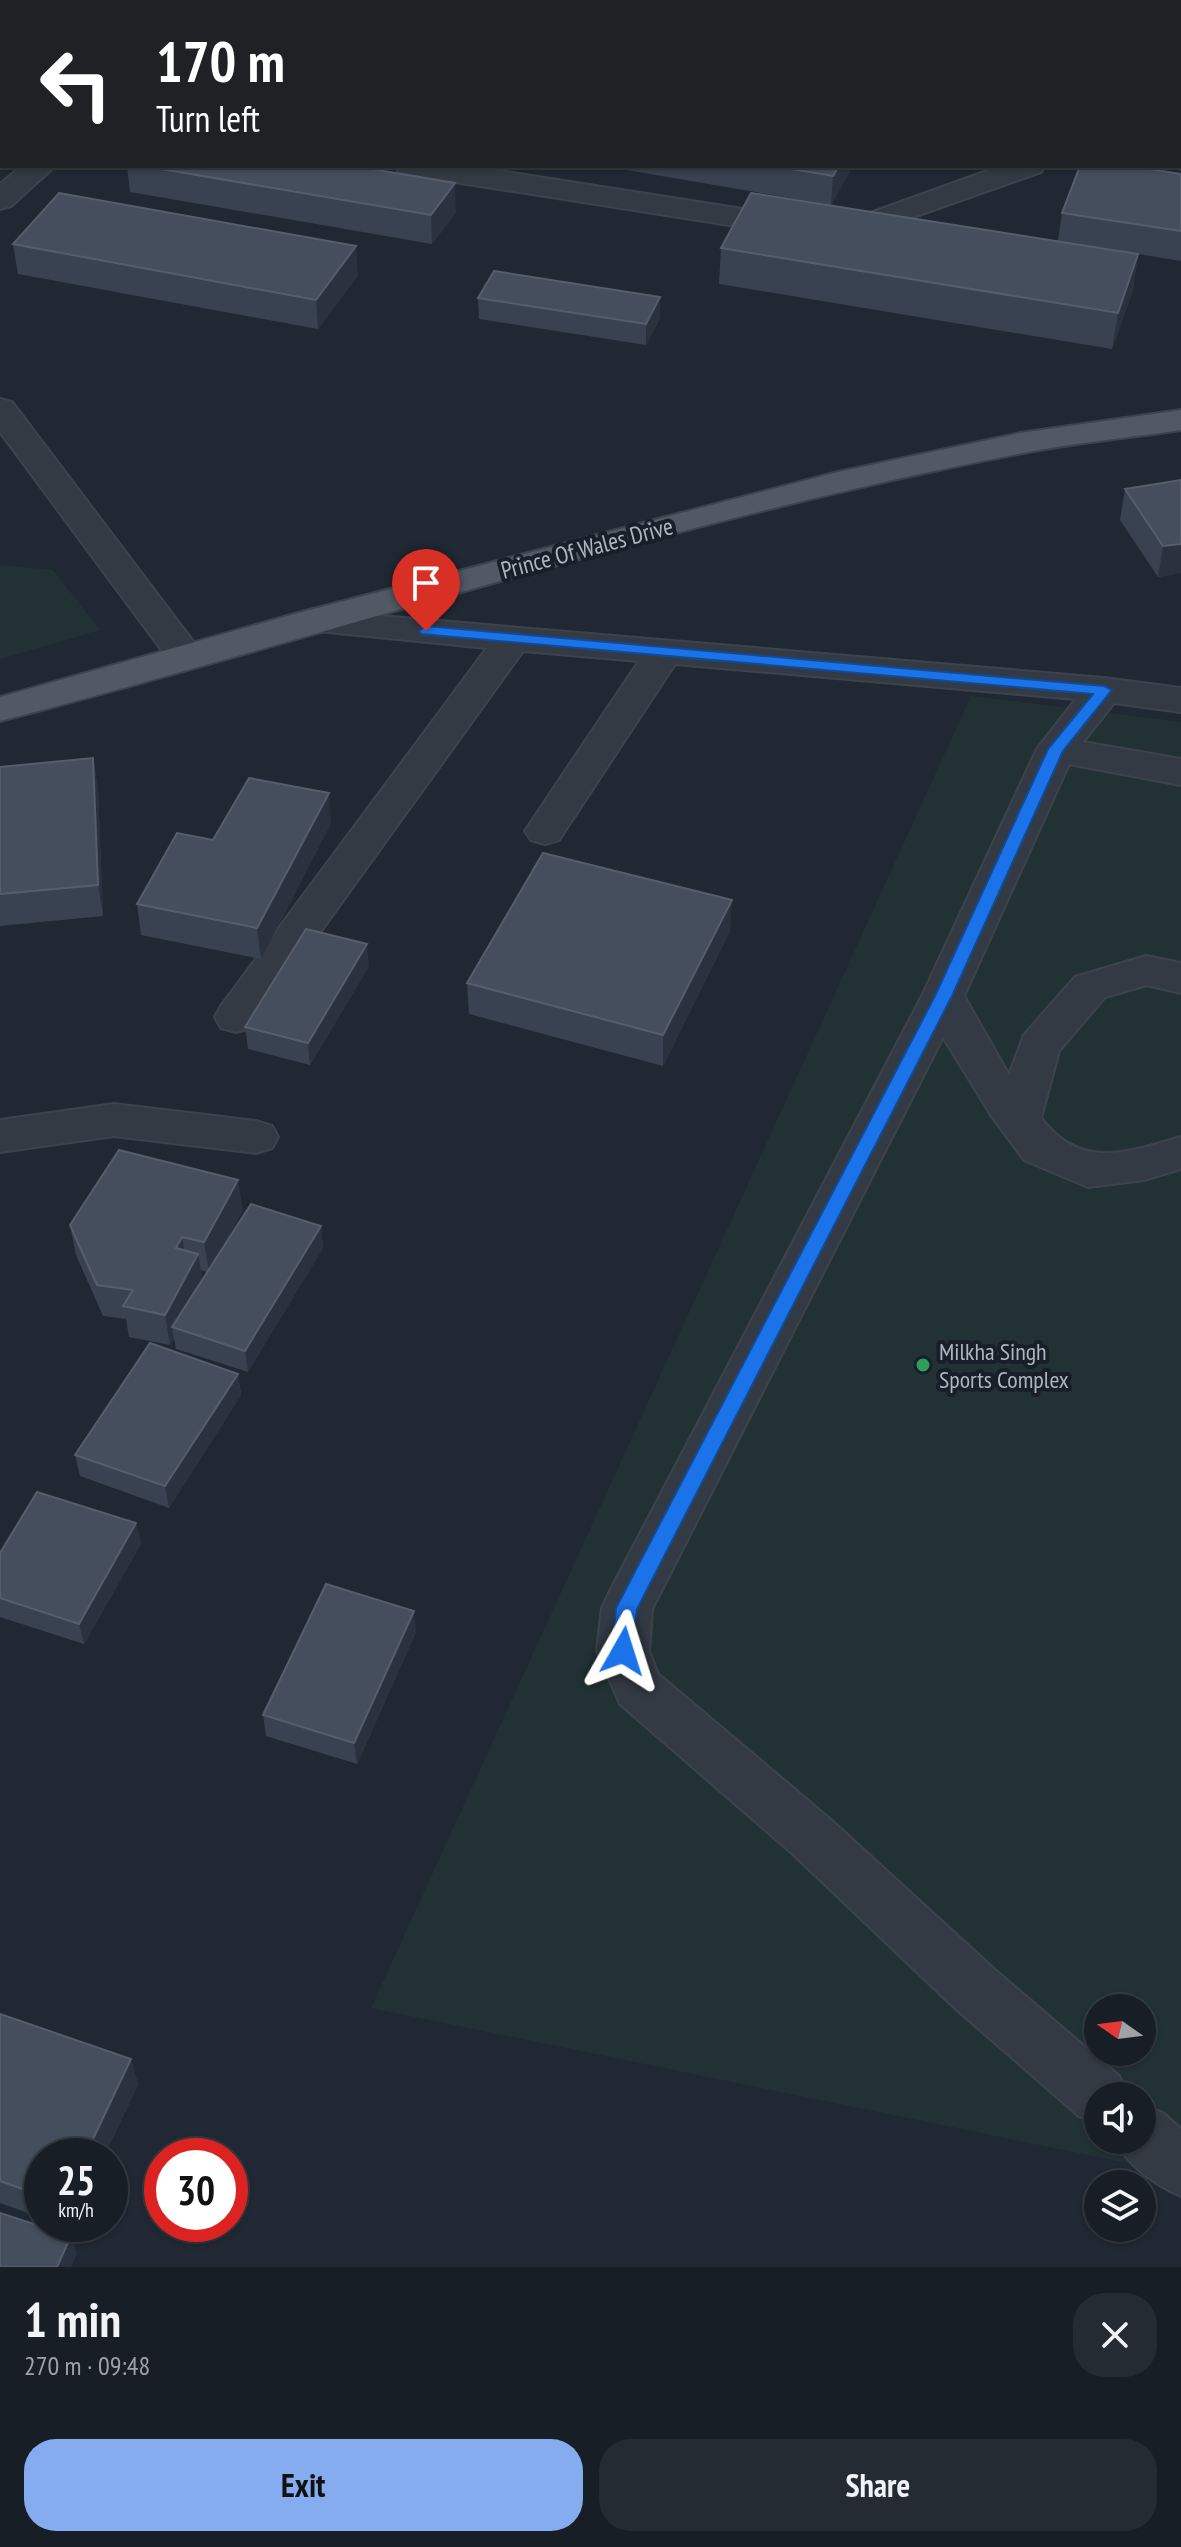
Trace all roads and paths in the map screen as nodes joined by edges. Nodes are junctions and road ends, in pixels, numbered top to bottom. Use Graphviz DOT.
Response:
graph roads {
  1 [pos="38,168"];
  2 [pos="423,168"];
  3 [pos="1024,168"];
  4 [pos="0,200"];
  5 [pos="0,409"];
  6 [pos="1181,420"];
  7 [pos="311,621"];
  8 [pos="513,638"];
  9 [pos="664,652"];
  10 [pos="185,656"];
  11 [pos="1104,690"];
  12 [pos="1181,700"];
  13 [pos="0,709"];
  14 [pos="1056,749"];
  15 [pos="1181,772"];
  16 [pos="545,831"];
  17 [pos="1181,978"];
  18 [pos="943,996"];
  19 [pos="236,1017"];
  20 [pos="1018,1120"];
  21 [pos="0,1136"];
  22 [pos="256,1137"];
  23 [pos="1181,1153"];
  24 [pos="1084,2083"];
  25 [pos="1156,2145"];
  26 [pos="1181,2167"];
  1 -- 4 [label="street"];
  2 -- 3 [label="street"];
  5 -- 10 [label="street"];
  6 -- 7 [label="main road, Prince Of Wales Drive"];
  7 -- 8 [label="street"];
  7 -- 10 [label="main road, Prince Of Wales Drive"];
  8 -- 9 [label="street"];
  8 -- 19 [label="street"];
  9 -- 11 [label="street"];
  9 -- 16 [label="street"];
  10 -- 13 [label="main road, Prince Of Wales Drive"];
  11 -- 12 [label="street"];
  11 -- 14 [label="street"];
  14 -- 15 [label="street"];
  14 -- 18 [label="street"];
  17 -- 20 [label="street"];
  18 -- 20 [label="street"];
  18 -- 24 [label="street"];
  20 -- 23 [label="street"];
  21 -- 22 [label="street"];
  25 -- 26 [label="street"];
}
